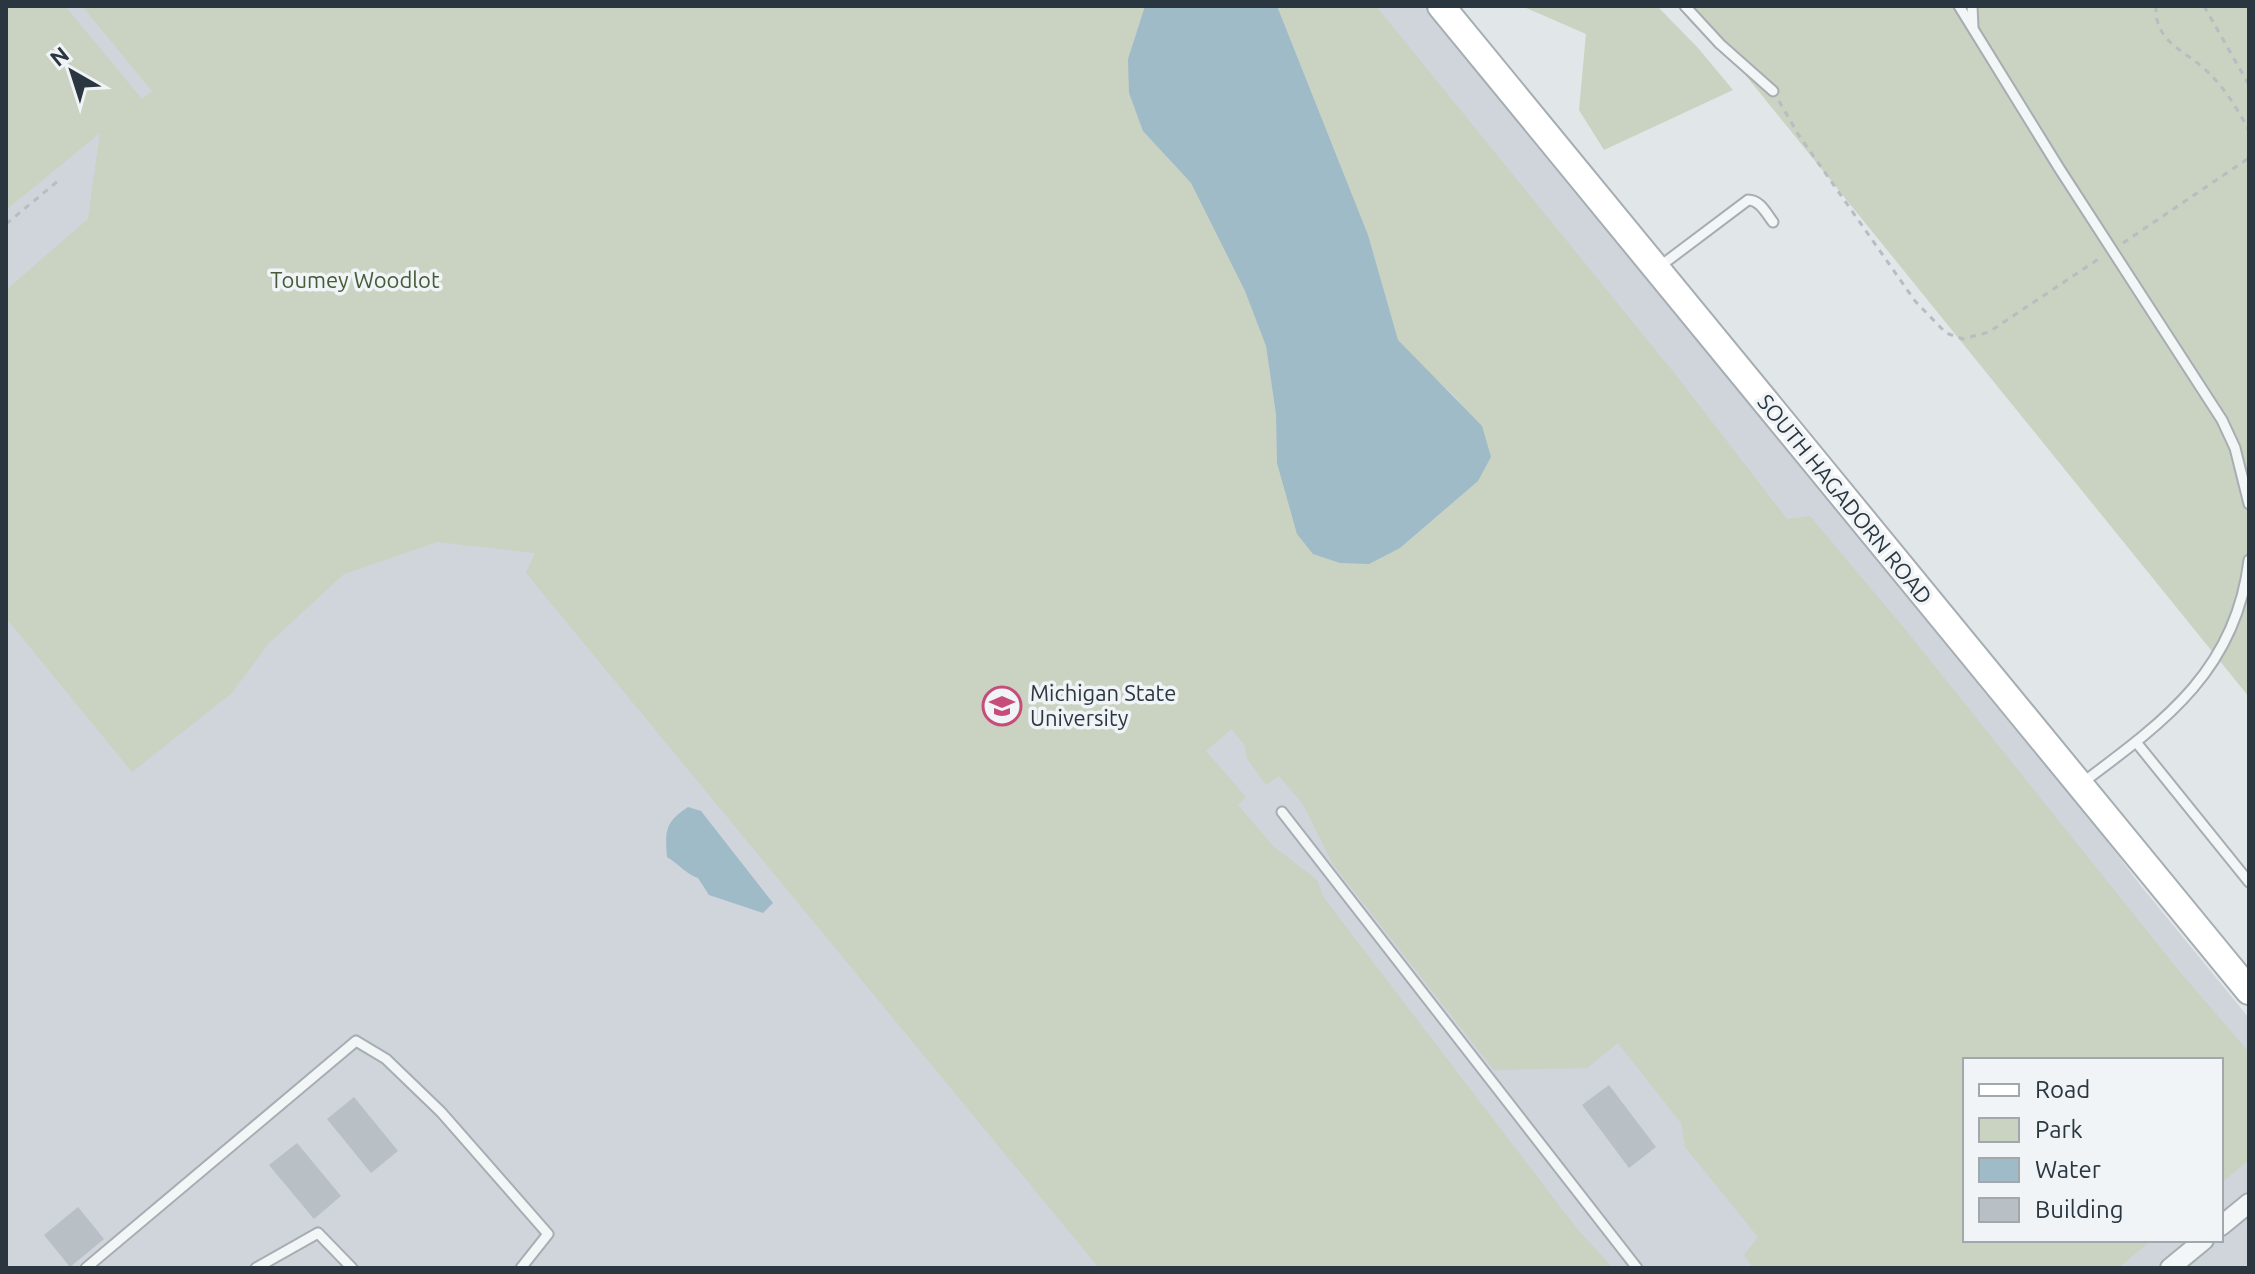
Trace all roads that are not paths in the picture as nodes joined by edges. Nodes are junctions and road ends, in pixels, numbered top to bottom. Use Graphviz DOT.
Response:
graph roads {
  1 [pos="1441,6"];
  2 [pos="1685,6"];
  3 [pos="1959,6"];
  4 [pos="1972,6"];
  5 [pos="1974,30"];
  6 [pos="1773,91"];
  7 [pos="1773,222"];
  8 [pos="1656,269"];
  9 [pos="2249,504"];
  10 [pos="2249,560"];
  11 [pos="2136,742"];
  12 [pos="2079,785"];
  13 [pos="1282,812"];
  14 [pos="2249,882"];
  15 [pos="2249,991"];
  16 [pos="2249,1203"];
  17 [pos="2223,1224"];
  18 [pos="2202,1242"];
  19 [pos="86,1268"];
  20 [pos="256,1268"];
  21 [pos="352,1268"];
  22 [pos="521,1268"];
  23 [pos="1637,1268"];
  24 [pos="2170,1268"];
  1 -- 8 [label="street, SOUTH HAGADORN ROAD"];
  2 -- 6 [label="lane"];
  3 -- 5 [label="lane"];
  4 -- 5 [label="lane"];
  5 -- 9 [label="lane"];
  7 -- 8 [label="lane"];
  8 -- 12 [label="street, SOUTH HAGADORN ROAD"];
  10 -- 11 [label="lane"];
  11 -- 12 [label="lane"];
  11 -- 14 [label="lane"];
  12 -- 15 [label="street, SOUTH HAGADORN ROAD"];
  13 -- 23 [label="lane"];
  16 -- 17 [label="street"];
  18 -- 24 [label="street"];
  19 -- 22 [label="lane"];
  20 -- 21 [label="lane"];
}
